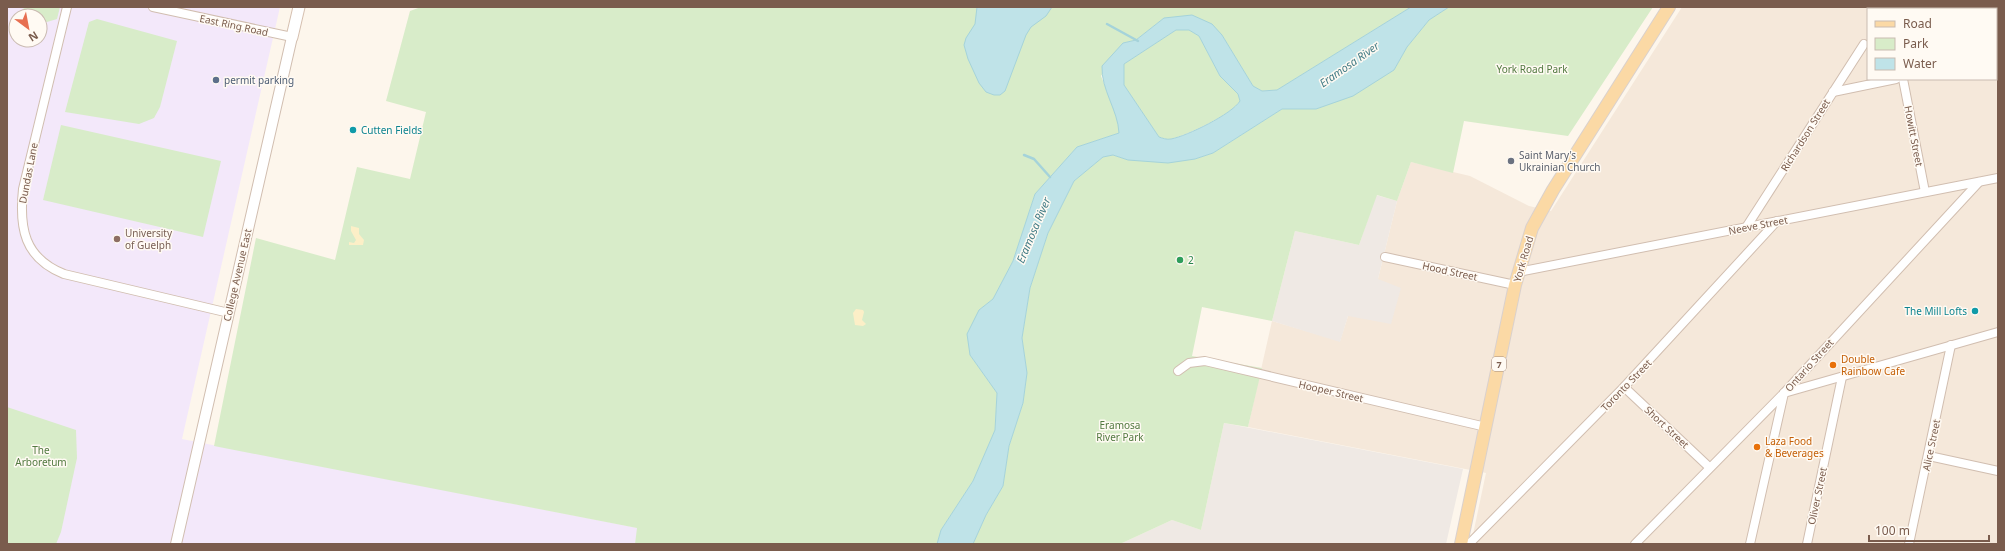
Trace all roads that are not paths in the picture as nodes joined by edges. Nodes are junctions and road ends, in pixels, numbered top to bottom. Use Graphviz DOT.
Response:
graph roads {
  1 [pos="67,7"];
  2 [pos="153,7"];
  3 [pos="299,7"];
  4 [pos="1668,7"];
  5 [pos="292,38"];
  6 [pos="1864,44"];
  7 [pos="1891,80"];
  8 [pos="1903,80"];
  9 [pos="1833,92"];
  10 [pos="1998,178"];
  11 [pos="1978,182"];
  12 [pos="1925,192"];
  13 [pos="1777,221"];
  14 [pos="1747,226"];
  15 [pos="1385,257"];
  16 [pos="1518,272"];
  17 [pos="1515,284"];
  18 [pos="229,313"];
  19 [pos="1998,332"];
  20 [pos="1951,345"];
  21 [pos="1178,371"];
  22 [pos="1842,377"];
  23 [pos="1624,387"];
  24 [pos="1784,393"];
  25 [pos="1486,427"];
  26 [pos="1929,456"];
  27 [pos="1710,467"];
  28 [pos="1998,471"];
  29 [pos="176,544"];
  30 [pos="1461,544"];
  31 [pos="1469,544"];
  32 [pos="1635,544"];
  33 [pos="1750,544"];
  34 [pos="1807,544"];
  35 [pos="1909,544"];
  1 -- 18 [label="street, Dundas Lane"];
  2 -- 5 [label="street, East Ring Road"];
  3 -- 5 [label="main road, College Avenue East"];
  4 -- 16 [label="main road, York Road / 7"];
  5 -- 18 [label="street, College Avenue East"];
  6 -- 9 [label="street, Richardson Street"];
  7 -- 9 [label="street"];
  8 -- 12 [label="street, Howitt Street"];
  9 -- 14 [label="street, Richardson Street"];
  10 -- 11 [label="street, Neeve Street"];
  11 -- 12 [label="street, Neeve Street"];
  11 -- 24 [label="street, Ontario Street"];
  12 -- 13 [label="street, Neeve Street"];
  13 -- 14 [label="street, Neeve Street"];
  13 -- 23 [label="street, Toronto Street"];
  14 -- 16 [label="street, Neeve Street"];
  15 -- 17 [label="street, Hood Street"];
  16 -- 17 [label="main road, York Road / 7"];
  17 -- 25 [label="main road, York Road / 7"];
  18 -- 29 [label="street, College Avenue East"];
  19 -- 20 [label="street"];
  20 -- 22 [label="street"];
  20 -- 26 [label="street, Alice Street"];
  21 -- 25 [label="street, Hooper Street"];
  22 -- 24 [label="street"];
  22 -- 34 [label="street, Oliver Street"];
  23 -- 27 [label="street, Short Street"];
  23 -- 31 [label="street, Toronto Street"];
  24 -- 27 [label="street, Ontario Street"];
  24 -- 33 [label="street"];
  25 -- 30 [label="main road, York Road / 7"];
  26 -- 28 [label="street"];
  26 -- 35 [label="street, Alice Street"];
  27 -- 32 [label="street, Ontario Street"];
}
